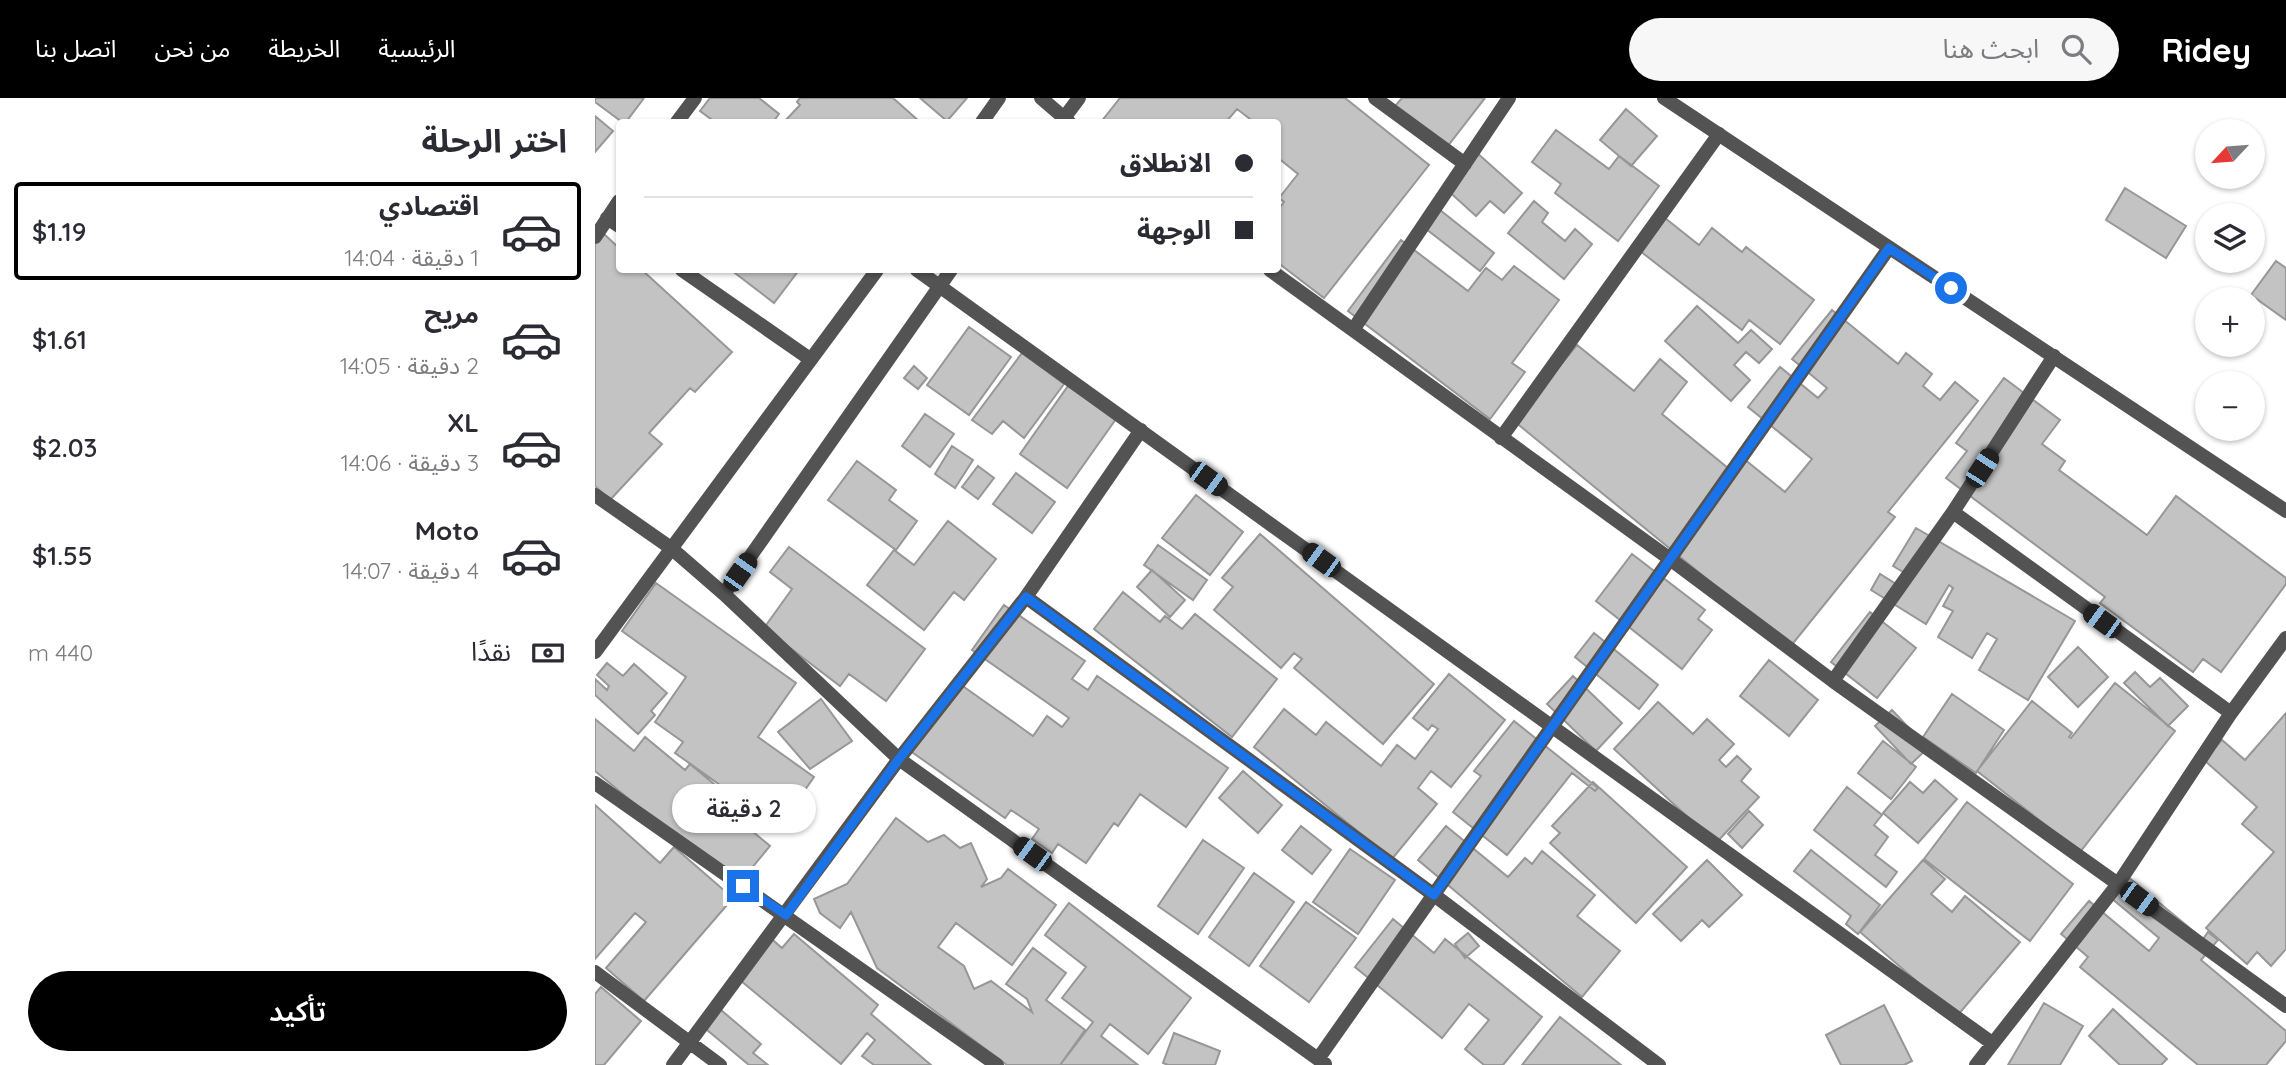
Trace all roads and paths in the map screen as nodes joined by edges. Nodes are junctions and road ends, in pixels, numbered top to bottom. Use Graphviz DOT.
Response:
graph roads {
  1 [pos="695,98"];
  2 [pos="999,98"];
  3 [pos="1041,98"];
  4 [pos="1079,98"];
  5 [pos="1375,98"];
  6 [pos="1509,98"];
  7 [pos="1664,98"];
  8 [pos="679,119"];
  9 [pos="984,119"];
  10 [pos="1063,119"];
  11 [pos="1066,119"];
  12 [pos="1719,134"];
  13 [pos="1465,164"];
  14 [pos="613,222"];
  15 [pos="595,237"];
  16 [pos="1889,248"];
  17 [pos="686,273"];
  18 [pos="875,273"];
  19 [pos="922,273"];
  20 [pos="949,273"];
  21 [pos="1275,273"];
  22 [pos="940,285"];
  23 [pos="1353,330"];
  24 [pos="2054,356"];
  25 [pos="810,359"];
  26 [pos="1141,430"];
  27 [pos="1501,438"];
  28 [pos="595,495"];
  29 [pos="2286,511"];
  30 [pos="1953,512"];
  31 [pos="671,548"];
  32 [pos="1669,559"];
  33 [pos="724,594"];
  34 [pos="1026,597"];
  35 [pos="2286,638"];
  36 [pos="595,652"];
  37 [pos="1833,681"];
  38 [pos="2231,713"];
  39 [pos="1553,728"];
  40 [pos="899,759"];
  41 [pos="595,783"];
  42 [pos="2118,884"];
  43 [pos="1434,895"];
  44 [pos="786,915"];
  45 [pos="595,972"];
  46 [pos="2286,1006"];
  47 [pos="689,1043"];
  48 [pos="1992,1043"];
  49 [pos="1322,1062"];
  50 [pos="673,1065"];
  51 [pos="720,1065"];
  52 [pos="997,1065"];
  53 [pos="1659,1065"];
  54 [pos="1976,1065"];
  1 -- 8 [label="street"];
  2 -- 9 [label="street"];
  3 -- 10 [label="street"];
  4 -- 11 [label="street"];
  5 -- 13 [label="street"];
  6 -- 13 [label="street"];
  7 -- 12 [label="street"];
  12 -- 16 [label="street"];
  12 -- 27 [label="street"];
  13 -- 23 [label="street"];
  14 -- 15 [label="street"];
  16 -- 24 [label="street"];
  16 -- 32 [label="street"];
  17 -- 25 [label="street"];
  18 -- 25 [label="street"];
  19 -- 22 [label="street"];
  20 -- 22 [label="street"];
  21 -- 23 [label="street"];
  22 -- 26 [label="street"];
  22 -- 33 [label="street"];
  23 -- 27 [label="street"];
  24 -- 29 [label="street"];
  24 -- 30 [label="street"];
  25 -- 31 [label="street"];
  26 -- 34 [label="street"];
  26 -- 39 [label="street"];
  27 -- 32 [label="street"];
  28 -- 31 [label="street"];
  30 -- 37 [label="street"];
  30 -- 38 [label="street"];
  31 -- 33 [label="street"];
  31 -- 36 [label="street"];
  32 -- 37 [label="street"];
  32 -- 39 [label="street"];
  33 -- 40 [label="street"];
  34 -- 40 [label="street"];
  34 -- 43 [label="street"];
  35 -- 38 [label="street"];
  37 -- 42 [label="street"];
  38 -- 42 [label="street"];
  39 -- 43 [label="street"];
  39 -- 48 [label="street"];
  40 -- 44 [label="street"];
  40 -- 49 [label="street"];
  41 -- 44 [label="street"];
  42 -- 46 [label="street"];
  42 -- 48 [label="street"];
  43 -- 49 [label="street"];
  43 -- 53 [label="street"];
  44 -- 47 [label="street"];
  44 -- 52 [label="street"];
  45 -- 47 [label="street"];
  47 -- 50 [label="street"];
  47 -- 51 [label="street"];
  48 -- 54 [label="street"];
}
